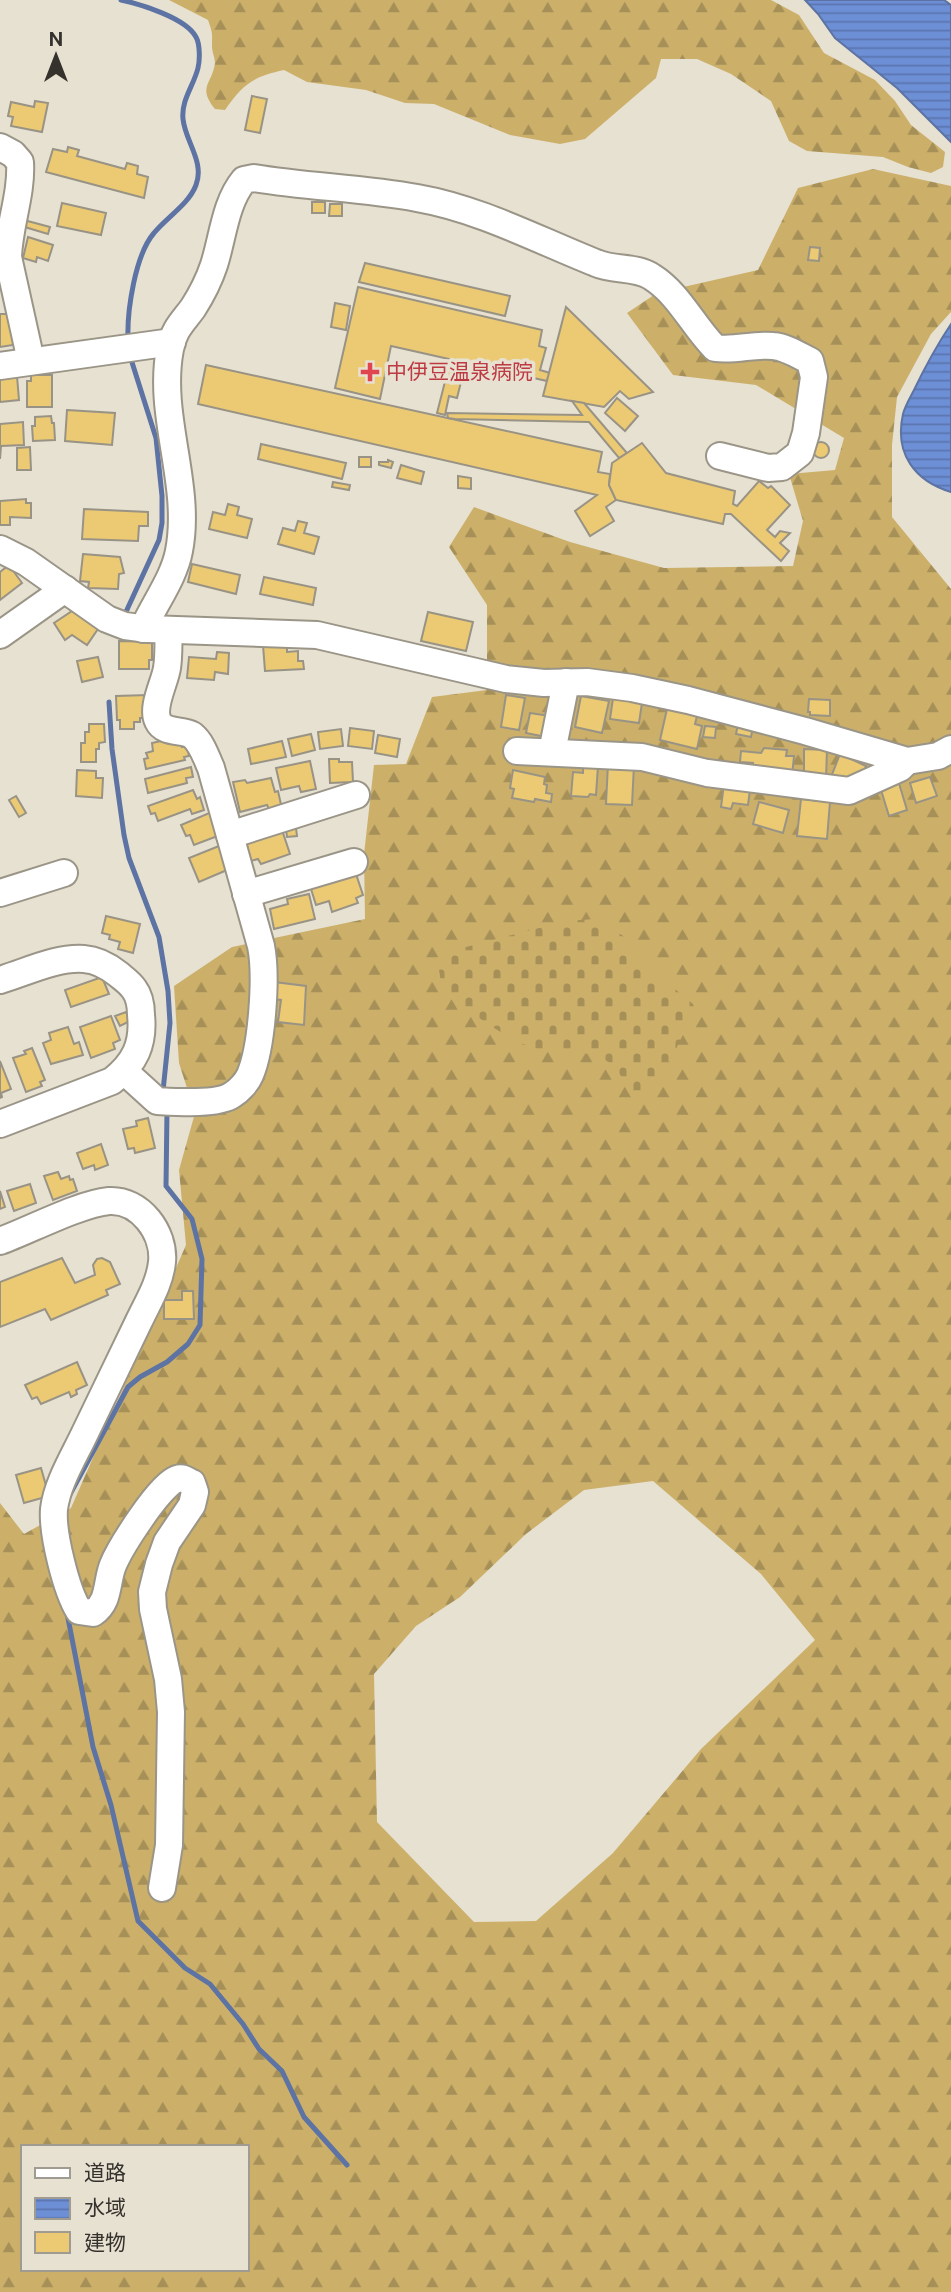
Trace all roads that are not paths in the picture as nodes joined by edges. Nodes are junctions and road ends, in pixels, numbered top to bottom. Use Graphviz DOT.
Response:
graph roads {
  1 [pos="0,147"];
  2 [pos="4,249"];
  3 [pos="172,342"];
  4 [pos="31,361"];
  5 [pos="0,366"];
  6 [pos="720,456"];
  7 [pos="0,549"];
  8 [pos="65,589"];
  9 [pos="156,629"];
  10 [pos="0,635"];
  11 [pos="566,682"];
  12 [pos="951,749"];
  13 [pos="517,751"];
  14 [pos="552,752"];
  15 [pos="906,761"];
  16 [pos="356,795"];
  17 [pos="230,835"];
  18 [pos="355,862"];
  19 [pos="64,873"];
  20 [pos="0,893"];
  21 [pos="246,894"];
  22 [pos="0,980"];
  23 [pos="124,1071"];
  24 [pos="0,1124"];
  25 [pos="0,1241"];
  26 [pos="162,1888"];
  1 -- 2 [label="street"];
  2 -- 4 [label="street"];
  3 -- 4 [label="street"];
  3 -- 6 [label="street"];
  3 -- 9 [label="street"];
  4 -- 5 [label="street"];
  7 -- 8 [label="street"];
  8 -- 9 [label="street"];
  8 -- 10 [label="street"];
  9 -- 11 [label="street"];
  9 -- 17 [label="street"];
  11 -- 14 [label="street"];
  11 -- 15 [label="street"];
  12 -- 15 [label="street"];
  13 -- 14 [label="street"];
  14 -- 15 [label="street"];
  16 -- 17 [label="street"];
  17 -- 21 [label="street"];
  18 -- 21 [label="street"];
  19 -- 20 [label="street"];
  21 -- 23 [label="street"];
  22 -- 23 [label="street"];
  23 -- 24 [label="street"];
  25 -- 26 [label="street"];
}
